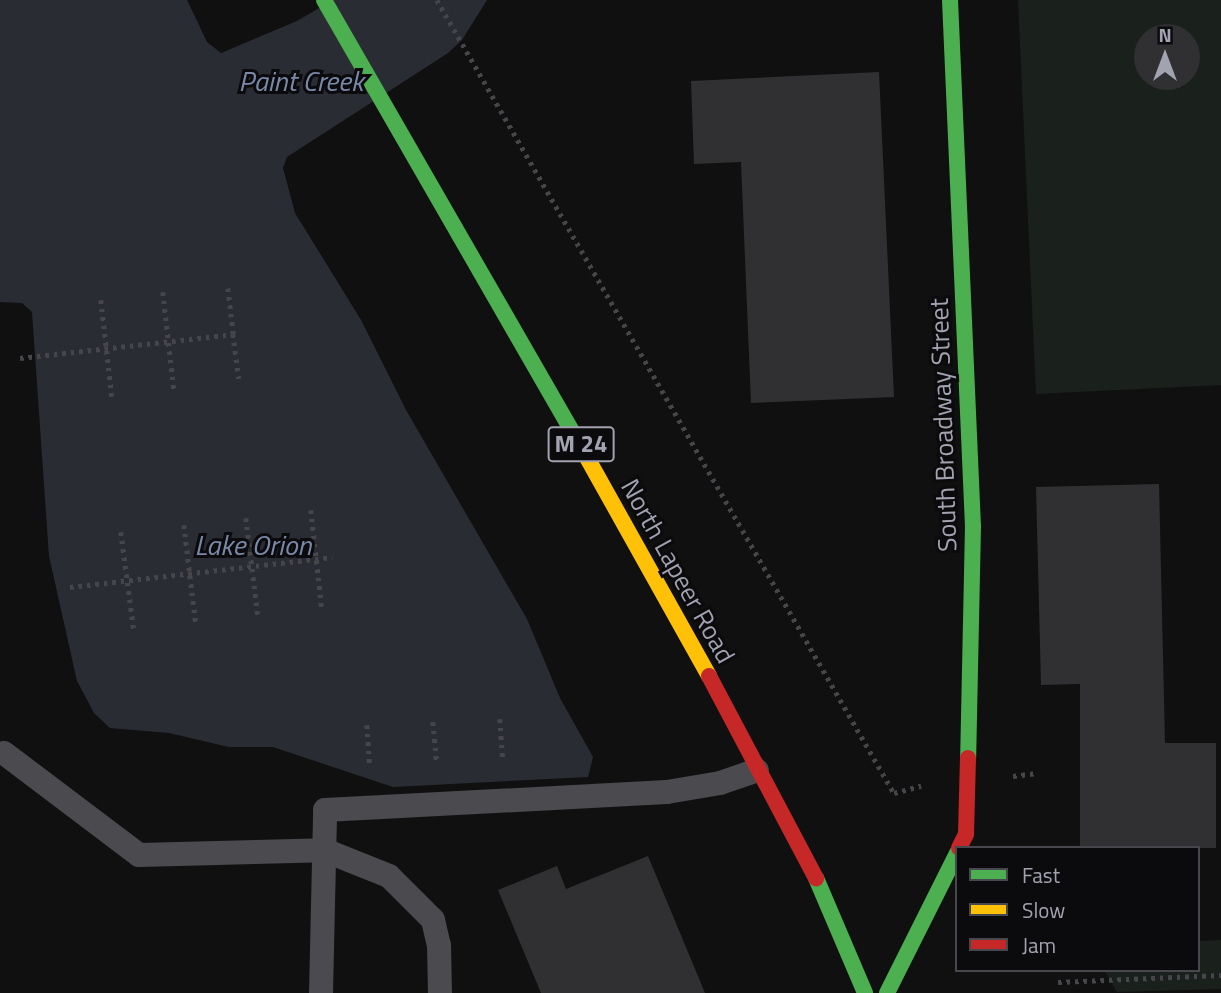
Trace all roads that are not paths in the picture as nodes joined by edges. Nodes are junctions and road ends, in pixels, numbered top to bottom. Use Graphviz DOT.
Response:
graph roads {
  1 [pos="324,0"];
  2 [pos="950,0"];
  3 [pos="4,753"];
  4 [pos="757,770"];
  5 [pos="960,846"];
  6 [pos="324,850"];
  7 [pos="955,857"];
  8 [pos="321,993"];
  9 [pos="440,993"];
  10 [pos="865,993"];
  11 [pos="887,993"];
  1 -- 4 [label="main road, North Lapeer Road / M 24"];
  2 -- 5 [label="main road, South Broadway Street"];
  3 -- 6 [label="lane"];
  4 -- 6 [label="lane"];
  4 -- 10 [label="main road, North Lapeer Road / M 24"];
  6 -- 8 [label="lane"];
  6 -- 9 [label="lane"];
  7 -- 11 [label="main road"];
}
